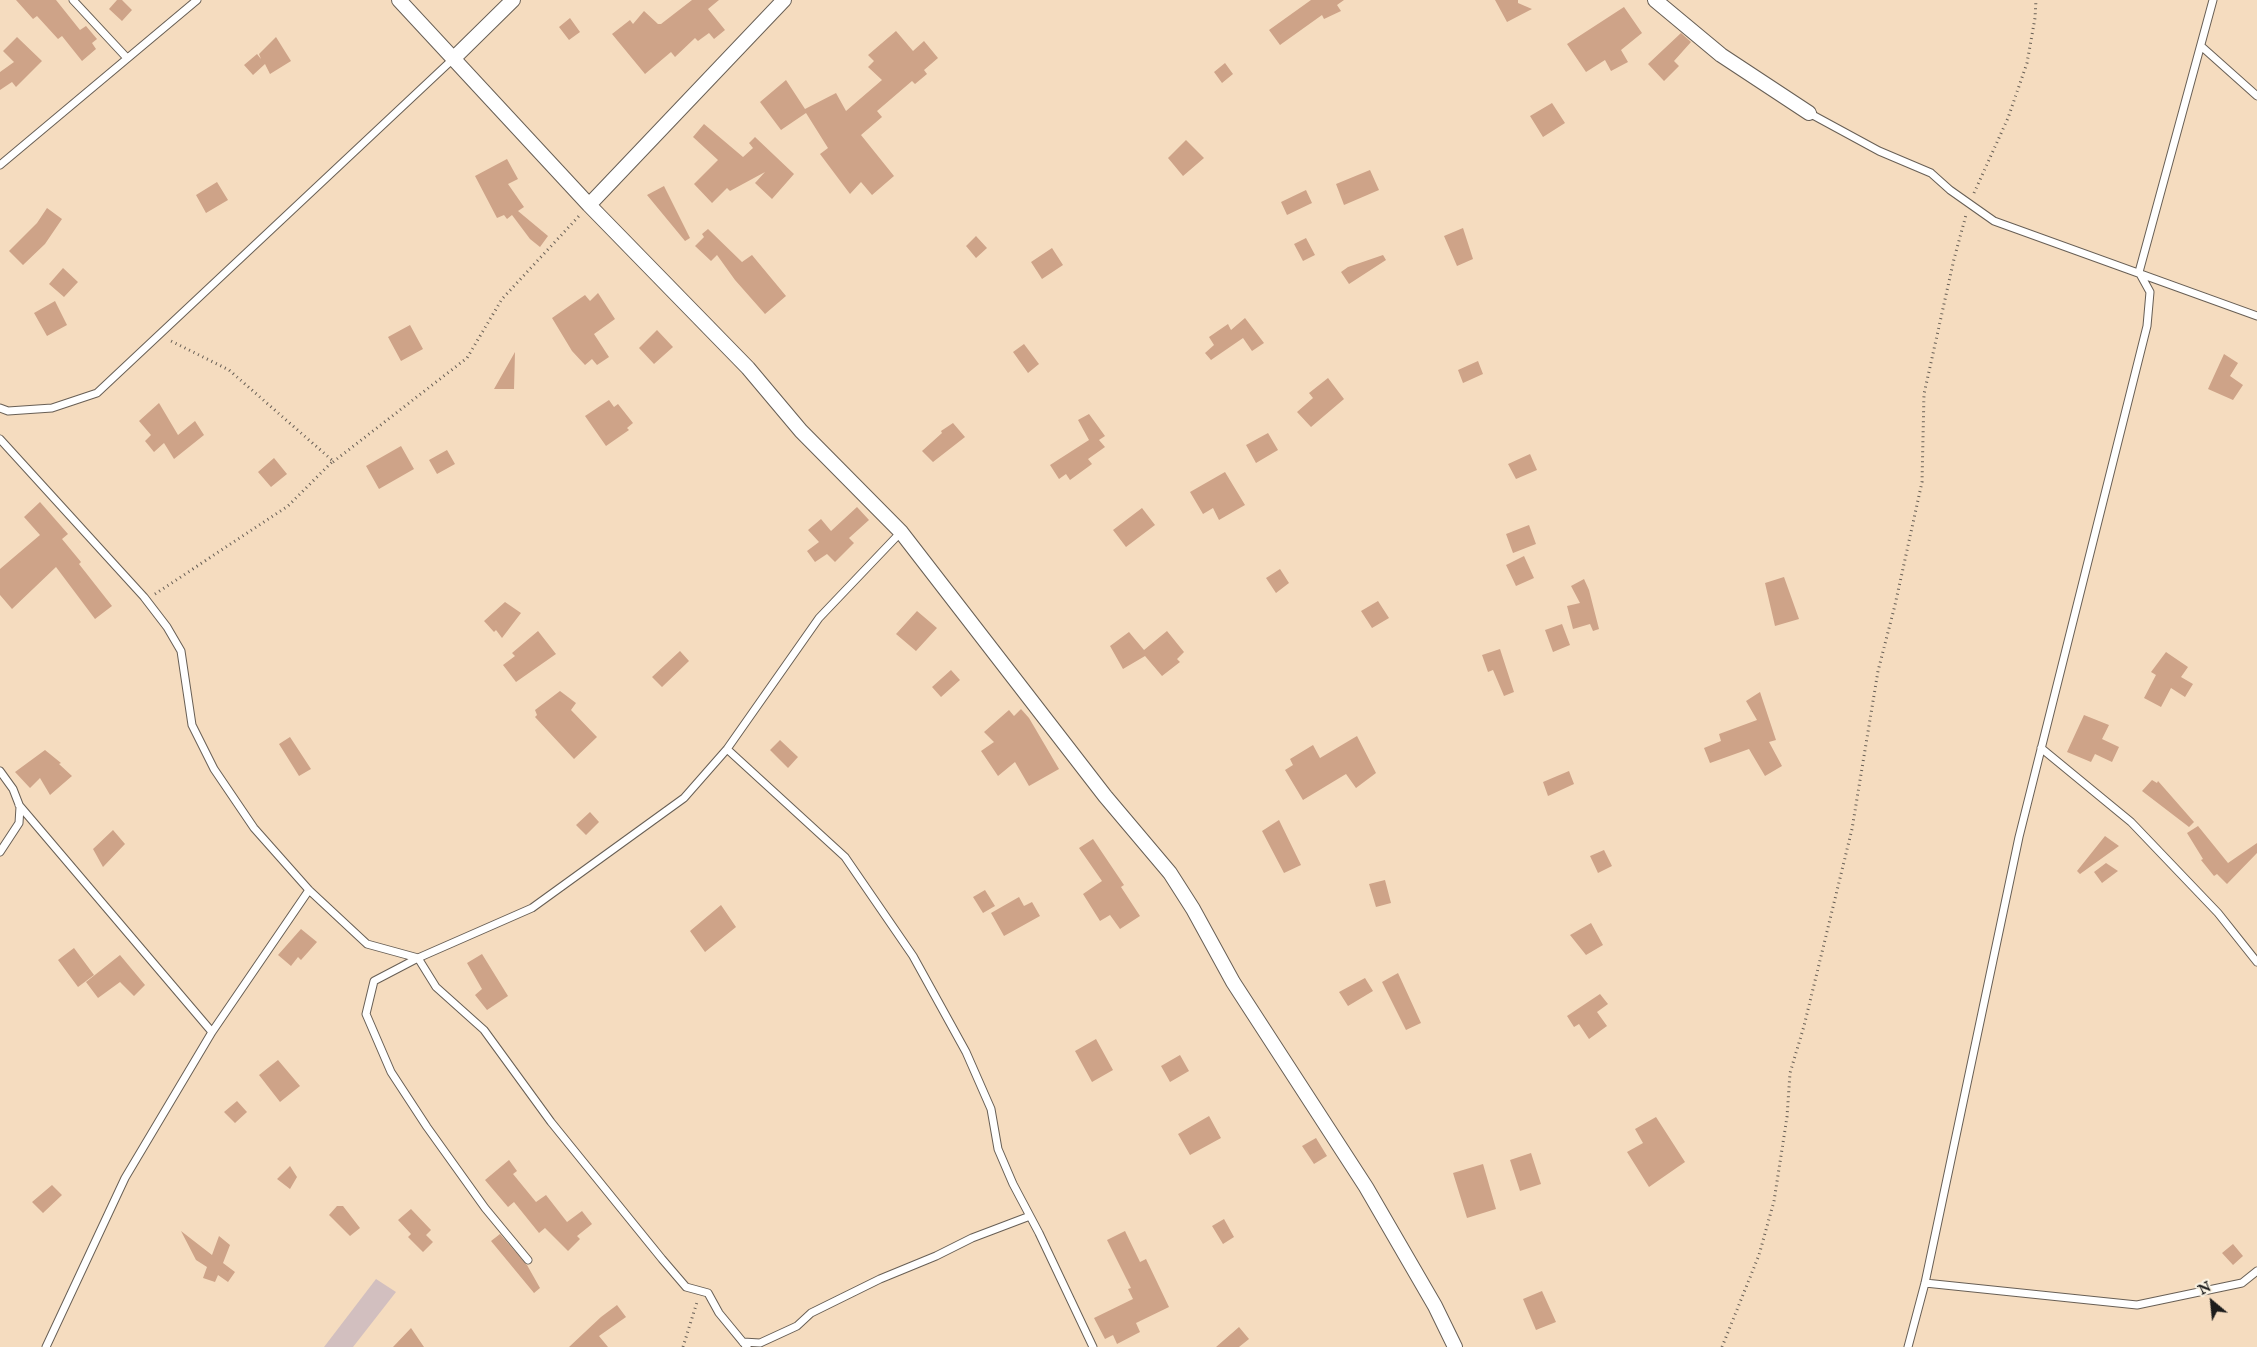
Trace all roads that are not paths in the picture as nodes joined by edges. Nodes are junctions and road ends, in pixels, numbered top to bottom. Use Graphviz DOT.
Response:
graph roads {
  1 [pos="73,0"];
  2 [pos="197,0"];
  3 [pos="399,0"];
  4 [pos="513,0"];
  5 [pos="784,0"];
  6 [pos="1655,0"];
  7 [pos="2213,0"];
  8 [pos="2201,46"];
  9 [pos="127,58"];
  10 [pos="453,59"];
  11 [pos="2257,96"];
  12 [pos="1810,114"];
  13 [pos="0,165"];
  14 [pos="589,205"];
  15 [pos="2139,272"];
  16 [pos="2257,316"];
  17 [pos="0,408"];
  18 [pos="0,440"];
  19 [pos="901,532"];
  20 [pos="2041,748"];
  21 [pos="726,749"];
  22 [pos="0,771"];
  23 [pos="19,805"];
  24 [pos="0,852"];
  25 [pos="309,890"];
  26 [pos="418,958"];
  27 [pos="2257,962"];
  28 [pos="212,1032"];
  29 [pos="1030,1216"];
  30 [pos="528,1260"];
  31 [pos="2257,1271"];
  32 [pos="1925,1283"];
  33 [pos="745,1344"];
  34 [pos="46,1347"];
  35 [pos="1093,1347"];
  36 [pos="1455,1347"];
  37 [pos="1908,1347"];
  1 -- 9 [label="lane"];
  2 -- 9 [label="lane"];
  3 -- 10 [label="street"];
  4 -- 10 [label="street"];
  5 -- 14 [label="street"];
  6 -- 12 [label="street"];
  7 -- 8 [label="lane"];
  8 -- 11 [label="lane"];
  8 -- 15 [label="lane"];
  9 -- 13 [label="lane"];
  10 -- 14 [label="street"];
  10 -- 17 [label="lane"];
  12 -- 15 [label="lane"];
  14 -- 19 [label="street"];
  15 -- 16 [label="lane"];
  15 -- 20 [label="lane"];
  18 -- 25 [label="lane"];
  19 -- 21 [label="lane"];
  19 -- 36 [label="street"];
  20 -- 27 [label="lane"];
  20 -- 32 [label="lane"];
  21 -- 26 [label="lane"];
  21 -- 29 [label="lane"];
  22 -- 23 [label="lane"];
  23 -- 24 [label="lane"];
  23 -- 28 [label="lane"];
  25 -- 26 [label="lane"];
  25 -- 28 [label="lane"];
  26 -- 30 [label="lane"];
  26 -- 33 [label="lane"];
  28 -- 34 [label="lane"];
  29 -- 33 [label="lane"];
  29 -- 35 [label="lane"];
  31 -- 32 [label="lane"];
  32 -- 37 [label="lane"];
}
